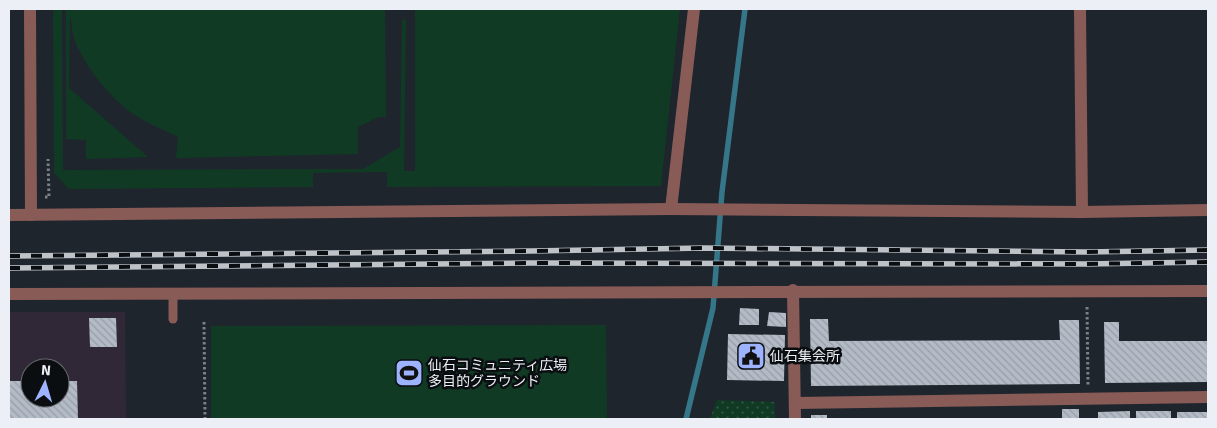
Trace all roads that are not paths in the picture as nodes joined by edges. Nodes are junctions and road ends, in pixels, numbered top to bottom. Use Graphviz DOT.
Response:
graph roads {
  1 [pos="30,9"];
  2 [pos="694,9"];
  3 [pos="1080,9"];
  4 [pos="670,209"];
  5 [pos="1208,210"];
  6 [pos="1082,212"];
  7 [pos="9,215"];
  8 [pos="31,215"];
  9 [pos="793,290"];
  10 [pos="1208,291"];
  11 [pos="172,293"];
  12 [pos="9,294"];
  13 [pos="172,319"];
  14 [pos="1208,397"];
  15 [pos="796,403"];
  16 [pos="795,419"];
  1 -- 8 [label="street"];
  2 -- 4 [label="street"];
  3 -- 6 [label="street"];
  4 -- 6 [label="street"];
  4 -- 8 [label="street"];
  5 -- 6 [label="street"];
  7 -- 8 [label="street"];
  9 -- 10 [label="street"];
  9 -- 11 [label="street"];
  9 -- 15 [label="street"];
  11 -- 12 [label="street"];
  11 -- 13 [label="lane"];
  14 -- 15 [label="street"];
  15 -- 16 [label="street"];
}
